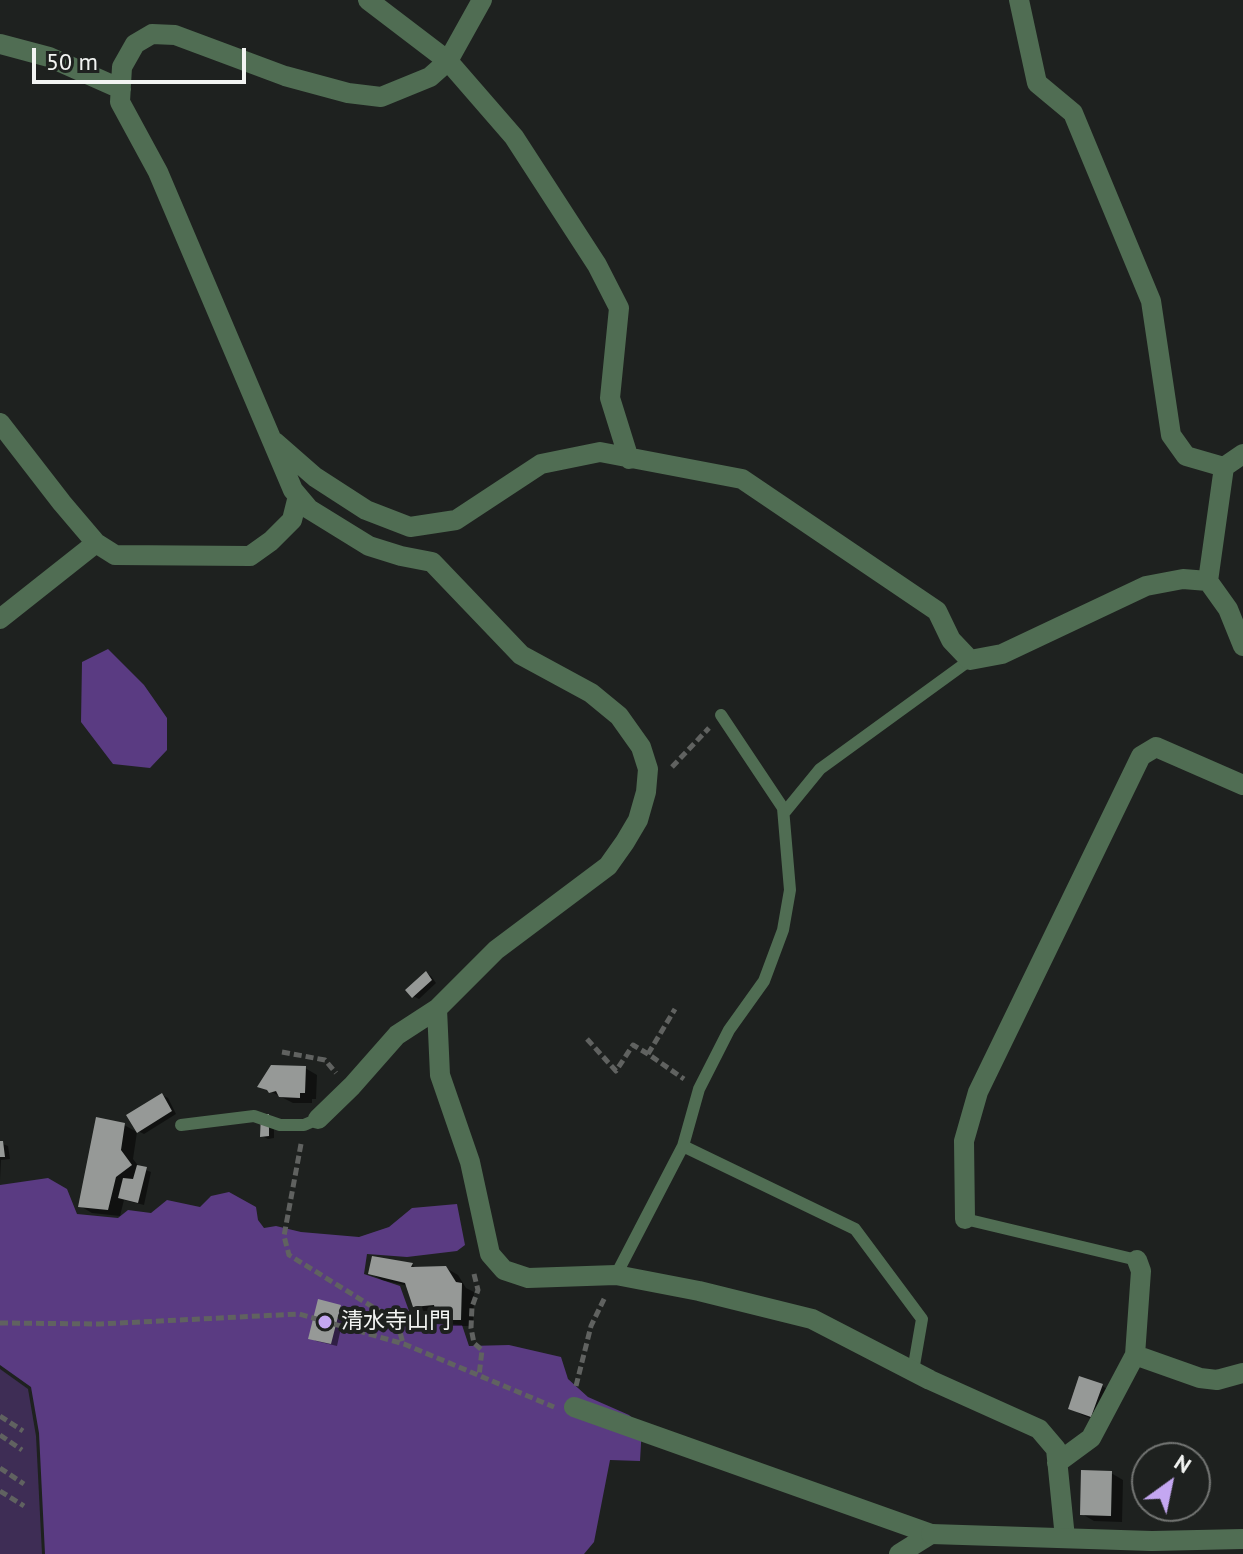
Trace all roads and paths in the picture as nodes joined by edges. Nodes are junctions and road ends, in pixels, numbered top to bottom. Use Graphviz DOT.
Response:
graph roads {
  1 [pos="368,0"];
  2 [pos="482,0"];
  3 [pos="1019,0"];
  4 [pos="0,44"];
  5 [pos="448,61"];
  6 [pos="121,89"];
  7 [pos="0,423"];
  8 [pos="272,440"];
  9 [pos="1243,454"];
  10 [pos="629,459"];
  11 [pos="1224,467"];
  12 [pos="298,496"];
  13 [pos="96,543"];
  14 [pos="1208,581"];
  15 [pos="0,619"];
  16 [pos="1243,646"];
  17 [pos="970,660"];
  18 [pos="721,715"];
  19 [pos="647,782"];
  20 [pos="1243,785"];
  21 [pos="784,813"];
  22 [pos="437,1009"];
  23 [pos="675,1009"];
  24 [pos="587,1039"];
  25 [pos="282,1052"];
  26 [pos="648,1054"];
  27 [pos="350,1089"];
  28 [pos="699,1089"];
  29 [pos="311,1122"];
  30 [pos="181,1125"];
  31 [pos="683,1146"];
  32 [pos="965,1219"];
  33 [pos="488,1242"];
  34 [pos="1137,1260"];
  35 [pos="616,1275"];
  36 [pos="0,1323"];
  37 [pos="404,1344"];
  38 [pos="1135,1355"];
  39 [pos="913,1371"];
  40 [pos="1243,1373"];
  41 [pos="479,1376"];
  42 [pos="574,1407"];
  43 [pos="0,1416"];
  44 [pos="23,1431"];
  45 [pos="0,1435"];
  46 [pos="22,1450"];
  47 [pos="1057,1463"];
  48 [pos="0,1468"];
  49 [pos="24,1484"];
  50 [pos="0,1491"];
  51 [pos="24,1506"];
  52 [pos="931,1534"];
  53 [pos="1065,1538"];
  54 [pos="1243,1539"];
  55 [pos="1024,1546"];
  56 [pos="899,1554"];
  1 -- 5 [label="street"];
  2 -- 5 [label="street"];
  3 -- 11 [label="street"];
  4 -- 6 [label="street"];
  5 -- 6 [label="street"];
  5 -- 10 [label="street"];
  6 -- 8 [label="street"];
  7 -- 13 [label="street"];
  8 -- 10 [label="street"];
  8 -- 12 [label="street"];
  9 -- 11 [label="street"];
  10 -- 17 [label="street"];
  11 -- 14 [label="street"];
  12 -- 13 [label="street"];
  12 -- 19 [label="street"];
  13 -- 15 [label="street"];
  14 -- 16 [label="street"];
  14 -- 17 [label="street"];
  17 -- 21 [label="lane"];
  18 -- 19 [label="path"];
  18 -- 21 [label="lane"];
  19 -- 22 [label="street"];
  20 -- 32 [label="street"];
  21 -- 28 [label="lane"];
  22 -- 27 [label="street"];
  22 -- 33 [label="street"];
  23 -- 26 [label="path"];
  24 -- 26 [label="path"];
  25 -- 27 [label="path"];
  26 -- 28 [label="path"];
  27 -- 29 [label="street"];
  28 -- 31 [label="lane"];
  29 -- 30 [label="lane"];
  29 -- 37 [label="path"];
  31 -- 35 [label="lane"];
  31 -- 39 [label="lane"];
  32 -- 34 [label="lane"];
  33 -- 35 [label="street"];
  33 -- 41 [label="path"];
  34 -- 38 [label="street"];
  35 -- 39 [label="street"];
  35 -- 42 [label="path"];
  36 -- 37 [label="path"];
  37 -- 41 [label="path"];
  38 -- 40 [label="street"];
  38 -- 47 [label="street"];
  39 -- 47 [label="street"];
  41 -- 42 [label="path"];
  42 -- 52 [label="street"];
  43 -- 44 [label="path"];
  45 -- 46 [label="path"];
  47 -- 53 [label="street"];
  48 -- 49 [label="path"];
  50 -- 51 [label="path"];
  52 -- 55 [label="street"];
  52 -- 56 [label="street"];
  53 -- 54 [label="street"];
  53 -- 55 [label="street"];
}
